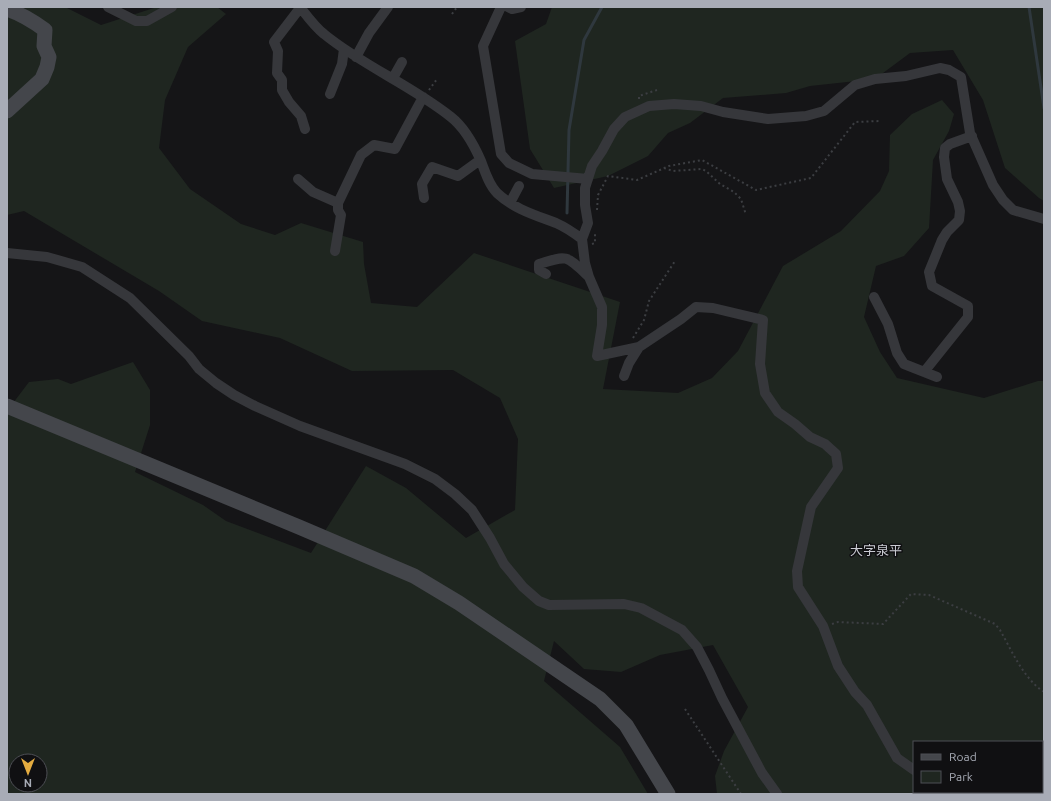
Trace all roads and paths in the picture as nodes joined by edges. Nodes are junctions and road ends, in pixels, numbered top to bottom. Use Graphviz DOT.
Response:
graph roads {
  1 [pos="108,7"];
  2 [pos="172,7"];
  3 [pos="300,7"];
  4 [pos="388,7"];
  5 [pos="457,7"];
  6 [pos="501,7"];
  7 [pos="508,7"];
  8 [pos="522,7"];
  9 [pos="7,9"];
  10 [pos="452,14"];
  11 [pos="344,49"];
  12 [pos="356,57"];
  13 [pos="402,62"];
  14 [pos="393,78"];
  15 [pos="437,79"];
  16 [pos="330,94"];
  17 [pos="423,97"];
  18 [pos="7,111"];
  19 [pos="881,120"];
  20 [pos="305,129"];
  21 [pos="972,136"];
  22 [pos="480,160"];
  23 [pos="664,168"];
  24 [pos="298,179"];
  25 [pos="588,180"];
  26 [pos="518,186"];
  27 [pos="424,198"];
  28 [pos="338,203"];
  29 [pos="510,203"];
  30 [pos="597,211"];
  31 [pos="746,215"];
  32 [pos="1044,219"];
  33 [pos="596,227"];
  34 [pos="583,244"];
  35 [pos="335,251"];
  36 [pos="7,253"];
  37 [pos="675,261"];
  38 [pos="546,274"];
  39 [pos="589,277"];
  40 [pos="874,297"];
  41 [pos="639,348"];
  42 [pos="625,350"];
  43 [pos="924,372"];
  44 [pos="624,376"];
  45 [pos="937,377"];
  46 [pos="7,406"];
  47 [pos="823,626"];
  48 [pos="1044,692"];
  49 [pos="685,709"];
  50 [pos="913,769"];
  51 [pos="668,794"];
  52 [pos="741,794"];
  53 [pos="777,794"];
  1 -- 2 [label="street"];
  3 -- 11 [label="street"];
  3 -- 20 [label="street"];
  4 -- 12 [label="street"];
  5 -- 10 [label="path"];
  6 -- 25 [label="street"];
  7 -- 8 [label="street"];
  9 -- 18 [label="street"];
  11 -- 12 [label="street"];
  11 -- 16 [label="street"];
  12 -- 14 [label="street"];
  13 -- 14 [label="street"];
  14 -- 17 [label="street"];
  15 -- 17 [label="path"];
  17 -- 22 [label="street"];
  17 -- 28 [label="street"];
  19 -- 23 [label="path"];
  21 -- 25 [label="street"];
  21 -- 32 [label="street"];
  21 -- 43 [label="street"];
  22 -- 27 [label="street"];
  22 -- 29 [label="street"];
  23 -- 30 [label="path"];
  23 -- 31 [label="path"];
  24 -- 28 [label="street"];
  25 -- 34 [label="street"];
  26 -- 29 [label="street"];
  28 -- 35 [label="street"];
  29 -- 34 [label="street"];
  33 -- 34 [label="path"];
  34 -- 39 [label="street"];
  36 -- 53 [label="street"];
  37 -- 42 [label="path"];
  38 -- 39 [label="street"];
  39 -- 42 [label="street"];
  40 -- 43 [label="street"];
  41 -- 42 [label="street"];
  41 -- 44 [label="street"];
  41 -- 47 [label="street"];
  43 -- 45 [label="street"];
  46 -- 51 [label="street"];
  47 -- 48 [label="path"];
  47 -- 50 [label="street"];
  49 -- 52 [label="path"];
}
